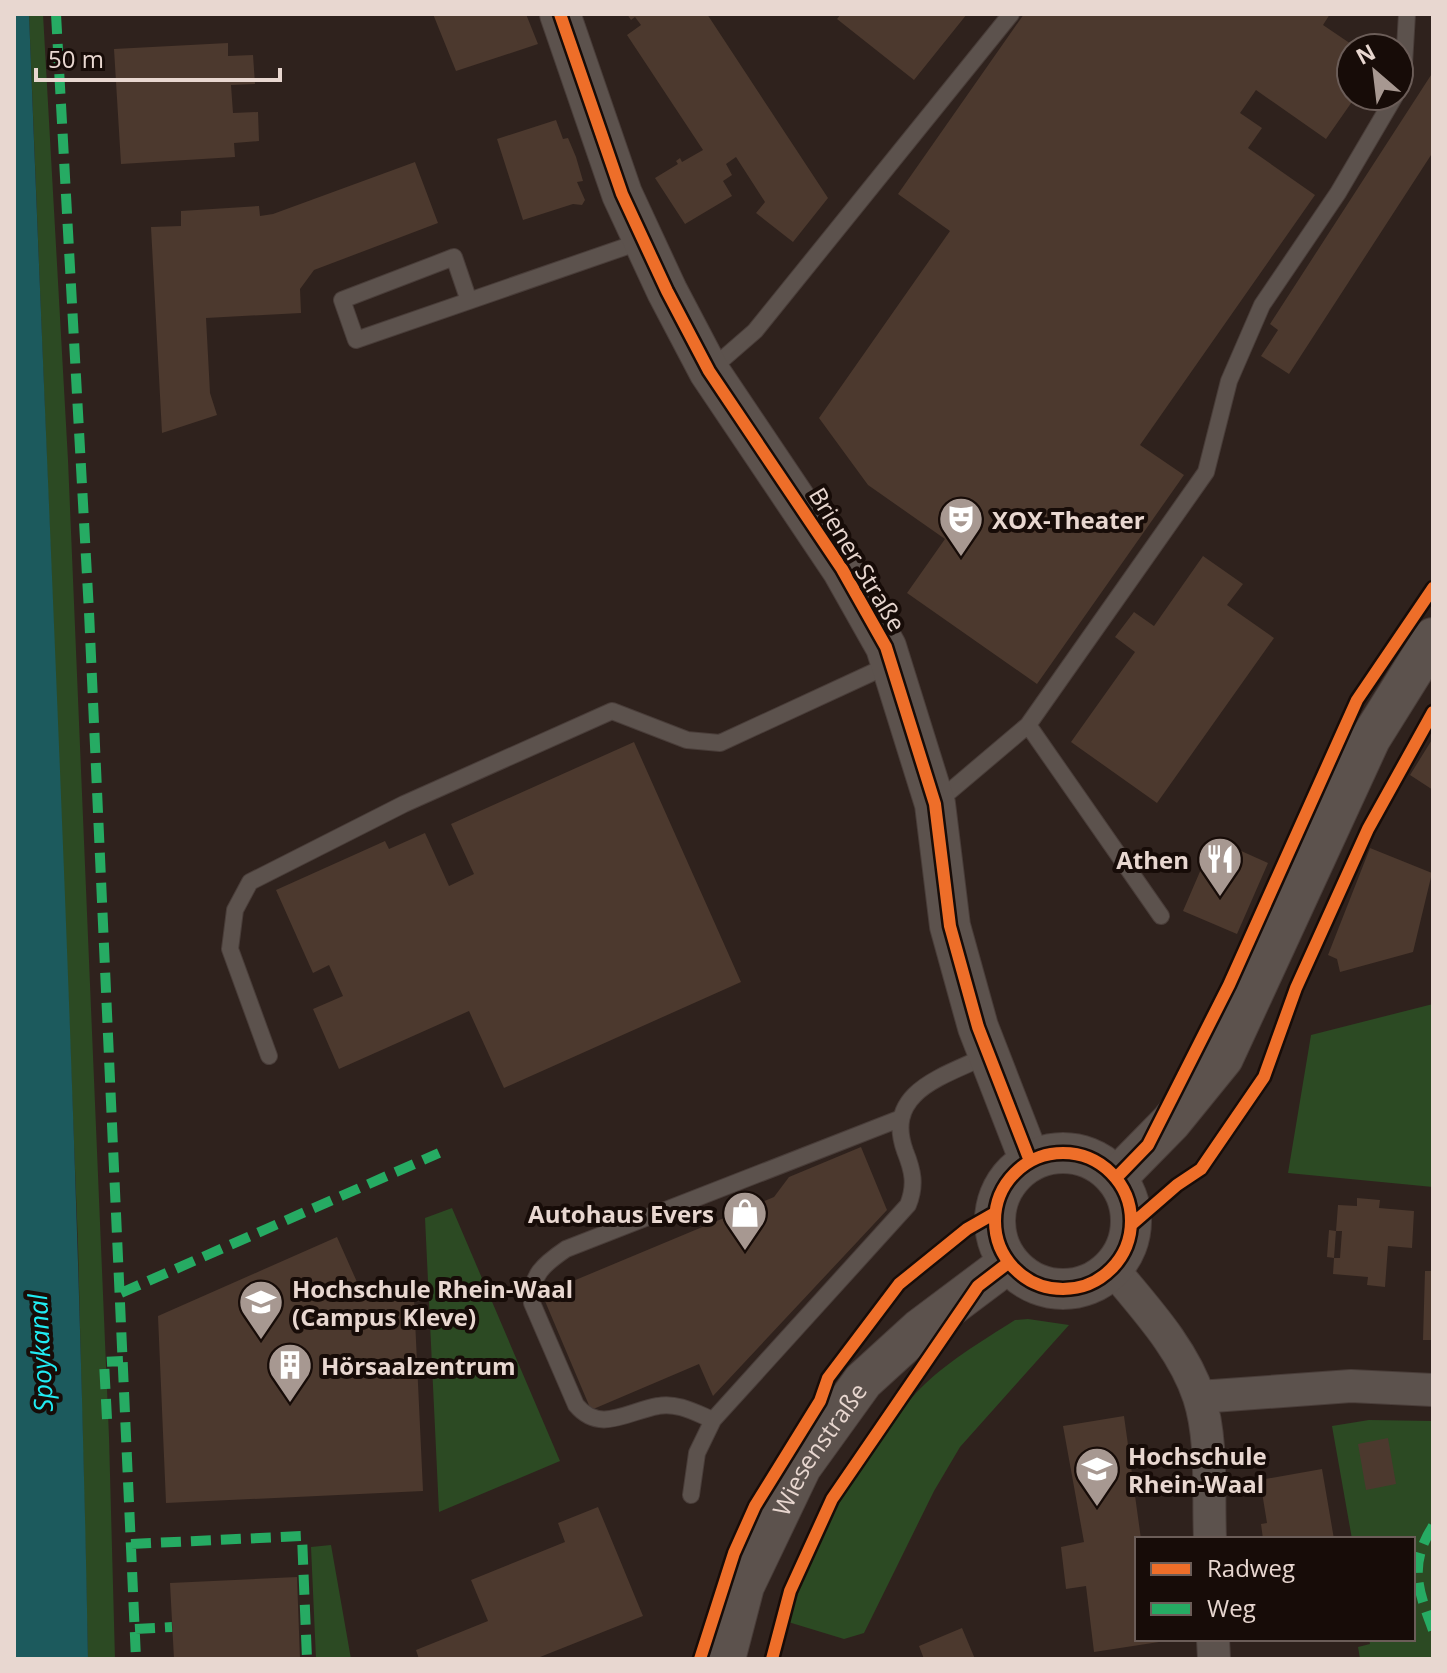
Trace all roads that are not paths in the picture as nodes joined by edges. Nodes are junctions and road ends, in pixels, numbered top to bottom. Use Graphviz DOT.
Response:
graph roads {
  1 [pos="560,14"];
  2 [pos="1011,14"];
  3 [pos="1386,112"];
  4 [pos="644,240"];
  5 [pos="469,301"];
  6 [pos="709,371"];
  7 [pos="1433,638"];
  8 [pos="891,664"];
  9 [pos="1028,725"];
  10 [pos="935,804"];
  11 [pos="1161,916"];
  12 [pos="990,1054"];
  13 [pos="269,1056"];
  14 [pos="899,1119"];
  15 [pos="1030,1161"];
  16 [pos="1116,1178"];
  17 [pos="1008,1263"];
  18 [pos="1112,1268"];
  19 [pos="1433,1390"];
  20 [pos="1199,1397"];
  21 [pos="713,1420"];
  22 [pos="691,1495"];
  23 [pos="1210,1537"];
  24 [pos="725,1659"];
  1 -- 4 [label="street, Briener Straße"];
  2 -- 6 [label="lane"];
  3 -- 9 [label="lane"];
  4 -- 5 [label="lane"];
  4 -- 6 [label="street, Briener Straße"];
  5 -- 5 [label="lane"];
  6 -- 8 [label="street, Briener Straße"];
  7 -- 16 [label="street"];
  8 -- 10 [label="street, Briener Straße"];
  8 -- 13 [label="lane"];
  9 -- 10 [label="lane"];
  9 -- 11 [label="lane"];
  10 -- 12 [label="street, Briener Straße"];
  12 -- 14 [label="lane"];
  12 -- 15 [label="street, Briener Straße"];
  14 -- 21 [label="lane"];
  14 -- 21 [label="lane"];
  15 -- 16 [label="street"];
  15 -- 17 [label="street"];
  16 -- 18 [label="street"];
  17 -- 18 [label="street"];
  17 -- 24 [label="street, Wiesenstraße"];
  18 -- 20 [label="street"];
  19 -- 20 [label="street"];
  20 -- 23 [label="street"];
  21 -- 22 [label="lane"];
}
